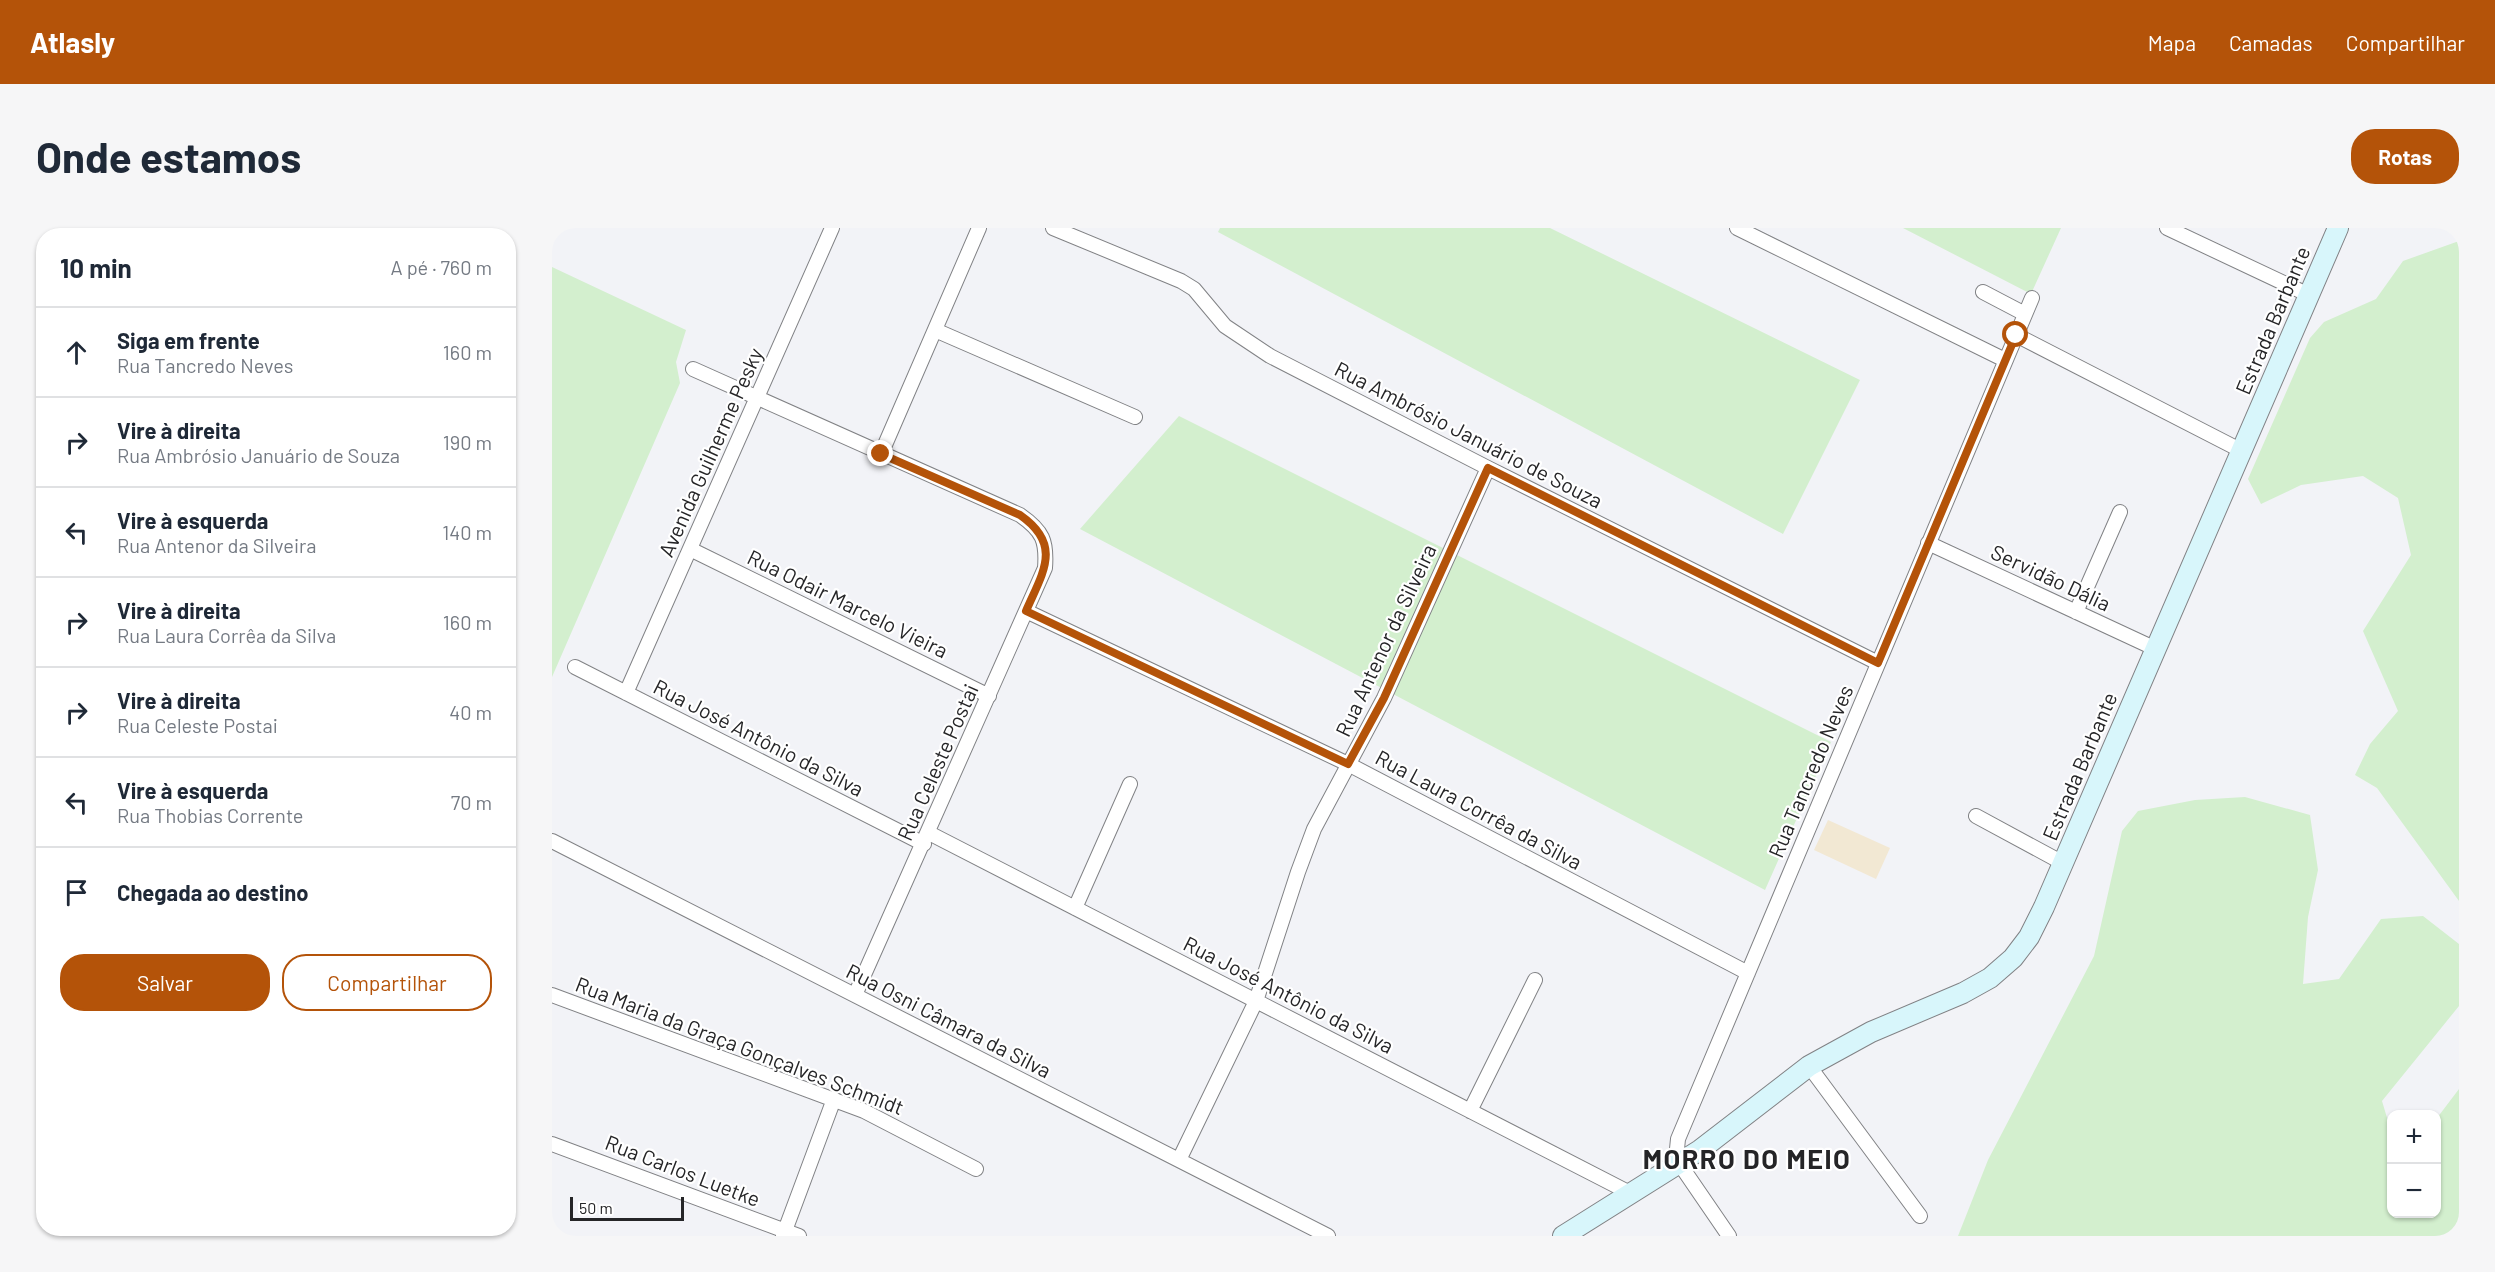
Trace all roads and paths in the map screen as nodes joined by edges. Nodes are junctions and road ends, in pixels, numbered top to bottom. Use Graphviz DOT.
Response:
graph roads {
  1 [pos="832,228"];
  2 [pos="979,228"];
  3 [pos="1053,228"];
  4 [pos="1737,228"];
  5 [pos="2167,228"];
  6 [pos="2338,228"];
  7 [pos="1983,292"];
  8 [pos="2309,295"];
  9 [pos="2032,297"];
  10 [pos="2025,314"];
  11 [pos="935,330"];
  12 [pos="2016,335"];
  13 [pos="2005,360"];
  14 [pos="693,369"];
  15 [pos="757,398"];
  16 [pos="1135,417"];
  17 [pos="2242,451"];
  18 [pos="881,454"];
  19 [pos="1488,468"];
  20 [pos="2120,512"];
  21 [pos="1928,543"];
  22 [pos="690,549"];
  23 [pos="1026,611"];
  24 [pos="2076,612"];
  25 [pos="2156,649"];
  26 [pos="1878,663"];
  27 [pos="575,667"];
  28 [pos="626,693"];
  29 [pos="989,696"];
  30 [pos="1348,764"];
  31 [pos="1130,784"];
  32 [pos="1976,816"];
  33 [pos="926,838"];
  34 [pos="552,841"];
  35 [pos="2063,863"];
  36 [pos="1076,908"];
  37 [pos="1748,973"];
  38 [pos="1536,980"];
  39 [pos="552,995"];
  40 [pos="855,995"];
  41 [pos="1256,1001"];
  42 [pos="1809,1066"];
  43 [pos="834,1099"];
  44 [pos="1470,1111"];
  45 [pos="552,1144"];
  46 [pos="1179,1160"];
  47 [pos="1679,1162"];
  48 [pos="976,1169"];
  49 [pos="1630,1193"];
  50 [pos="1920,1216"];
  51 [pos="784,1233"];
  52 [pos="799,1236"];
  53 [pos="1328,1236"];
  54 [pos="1563,1236"];
  55 [pos="1729,1236"];
  1 -- 15 [label="street, Avenida Guilherme Pesky"];
  2 -- 11 [label="street"];
  3 -- 19 [label="street, Rua Ambrósio Januário de Souza"];
  4 -- 13 [label="street"];
  5 -- 8 [label="street"];
  6 -- 8 [label="main road, Estrada Barbante"];
  7 -- 10 [label="street"];
  8 -- 17 [label="main road, Estrada Barbante"];
  9 -- 10 [label="street, Rua Tancredo Neves"];
  10 -- 12 [label="street, Rua Tancredo Neves"];
  11 -- 16 [label="street"];
  11 -- 18 [label="street"];
  12 -- 13 [label="street, Rua Tancredo Neves"];
  12 -- 17 [label="street"];
  13 -- 21 [label="street, Rua Tancredo Neves"];
  14 -- 15 [label="street"];
  15 -- 18 [label="street"];
  15 -- 22 [label="street, Avenida Guilherme Pesky"];
  17 -- 25 [label="main road, Estrada Barbante"];
  18 -- 23 [label="street, Rua Celeste Postai"];
  19 -- 26 [label="street, Rua Ambrósio Januário de Souza"];
  19 -- 30 [label="street, Rua Antenor da Silveira"];
  20 -- 24 [label="street"];
  21 -- 24 [label="street, Servidão Dália"];
  21 -- 26 [label="street, Rua Tancredo Neves"];
  22 -- 28 [label="street, Avenida Guilherme Pesky"];
  22 -- 29 [label="street, Rua Odair Marcelo Vieira"];
  23 -- 29 [label="street, Rua Celeste Postai"];
  23 -- 30 [label="street, Rua Laura Corrêa da Silva"];
  24 -- 25 [label="street, Servidão Dália"];
  25 -- 35 [label="main road, Estrada Barbante"];
  26 -- 37 [label="street, Rua Tancredo Neves"];
  27 -- 28 [label="street, Rua José Antônio da Silva"];
  28 -- 33 [label="street, Rua José Antônio da Silva"];
  29 -- 33 [label="street, Rua Celeste Postai"];
  30 -- 37 [label="street, Rua Laura Corrêa da Silva"];
  30 -- 41 [label="street, Rua Antenor da Silveira"];
  31 -- 36 [label="street"];
  32 -- 35 [label="street"];
  33 -- 36 [label="street, Rua José Antônio da Silva"];
  33 -- 40 [label="street, Rua Celeste Postai"];
  34 -- 40 [label="street, Rua Osni Câmara da Silva"];
  35 -- 42 [label="main road, Estrada Barbante"];
  36 -- 41 [label="street, Rua José Antônio da Silva"];
  37 -- 47 [label="street, Rua Tancredo Neves"];
  38 -- 44 [label="street"];
  39 -- 43 [label="street, Rua Maria da Graça Gonçalves Schmidt"];
  40 -- 46 [label="street, Rua Osni Câmara da Silva"];
  41 -- 44 [label="street, Rua José Antônio da Silva"];
  41 -- 46 [label="street, Rua Antenor da Silveira"];
  42 -- 47 [label="main road, Estrada Barbante"];
  42 -- 50 [label="street"];
  43 -- 48 [label="street, Rua Maria da Graça Gonçalves Schmidt"];
  43 -- 51 [label="street"];
  44 -- 49 [label="street, Rua José Antônio da Silva"];
  45 -- 51 [label="street, Rua Carlos Luetke"];
  46 -- 53 [label="street, Rua Osni Câmara da Silva"];
  47 -- 49 [label="main road, Estrada Barbante"];
  47 -- 55 [label="street"];
  49 -- 54 [label="main road, Estrada Barbante"];
  51 -- 52 [label="street, Rua Carlos Luetke"];
}
